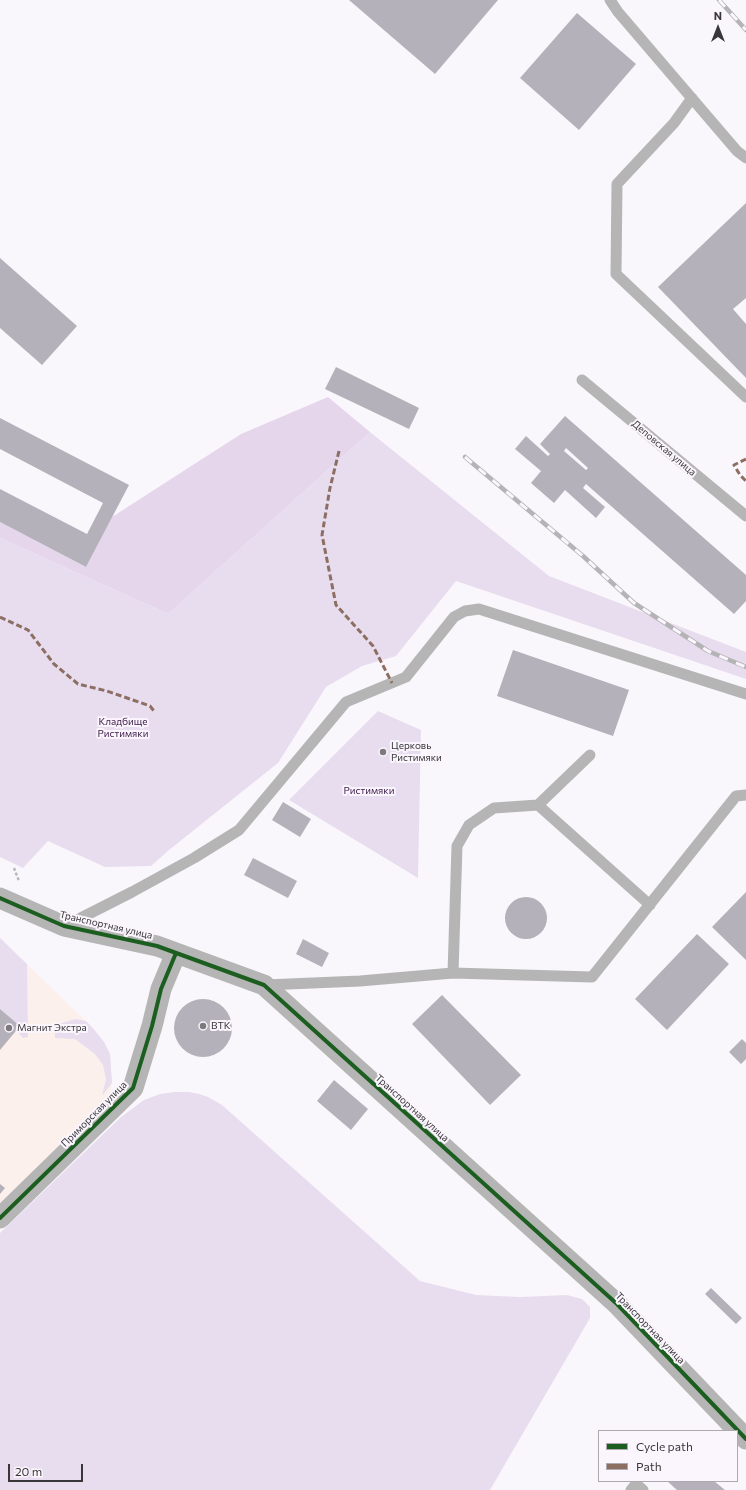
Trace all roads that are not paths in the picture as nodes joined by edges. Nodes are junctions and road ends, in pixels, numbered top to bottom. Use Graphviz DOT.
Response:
graph roads {
  1 [pos="610,0"];
  2 [pos="692,98"];
  3 [pos="746,158"];
  4 [pos="582,380"];
  5 [pos="746,397"];
  6 [pos="746,516"];
  7 [pos="746,694"];
  8 [pos="590,755"];
  9 [pos="746,795"];
  10 [pos="538,805"];
  11 [pos="0,898"];
  12 [pos="650,904"];
  13 [pos="64,926"];
  14 [pos="176,953"];
  15 [pos="453,973"];
  16 [pos="264,985"];
  17 [pos="0,1218"];
  18 [pos="737,1430"];
  19 [pos="738,1431"];
  20 [pos="746,1439"];
  21 [pos="631,1490"];
  22 [pos="643,1490"];
  1 -- 2 [label="lane"];
  2 -- 3 [label="lane"];
  2 -- 5 [label="lane"];
  4 -- 6 [label="lane, Деповская улица"];
  7 -- 13 [label="lane"];
  8 -- 10 [label="lane"];
  9 -- 12 [label="lane"];
  10 -- 12 [label="lane"];
  10 -- 15 [label="lane"];
  11 -- 13 [label="street, Транспортная улица"];
  12 -- 15 [label="lane"];
  13 -- 14 [label="street, Транспортная улица"];
  14 -- 16 [label="street, Транспортная улица"];
  14 -- 17 [label="street, Приморская улица"];
  15 -- 16 [label="lane"];
  16 -- 18 [label="street, Транспортная улица"];
  19 -- 20 [label="street, Транспортная улица"];
  21 -- 22 [label="lane"];
}
